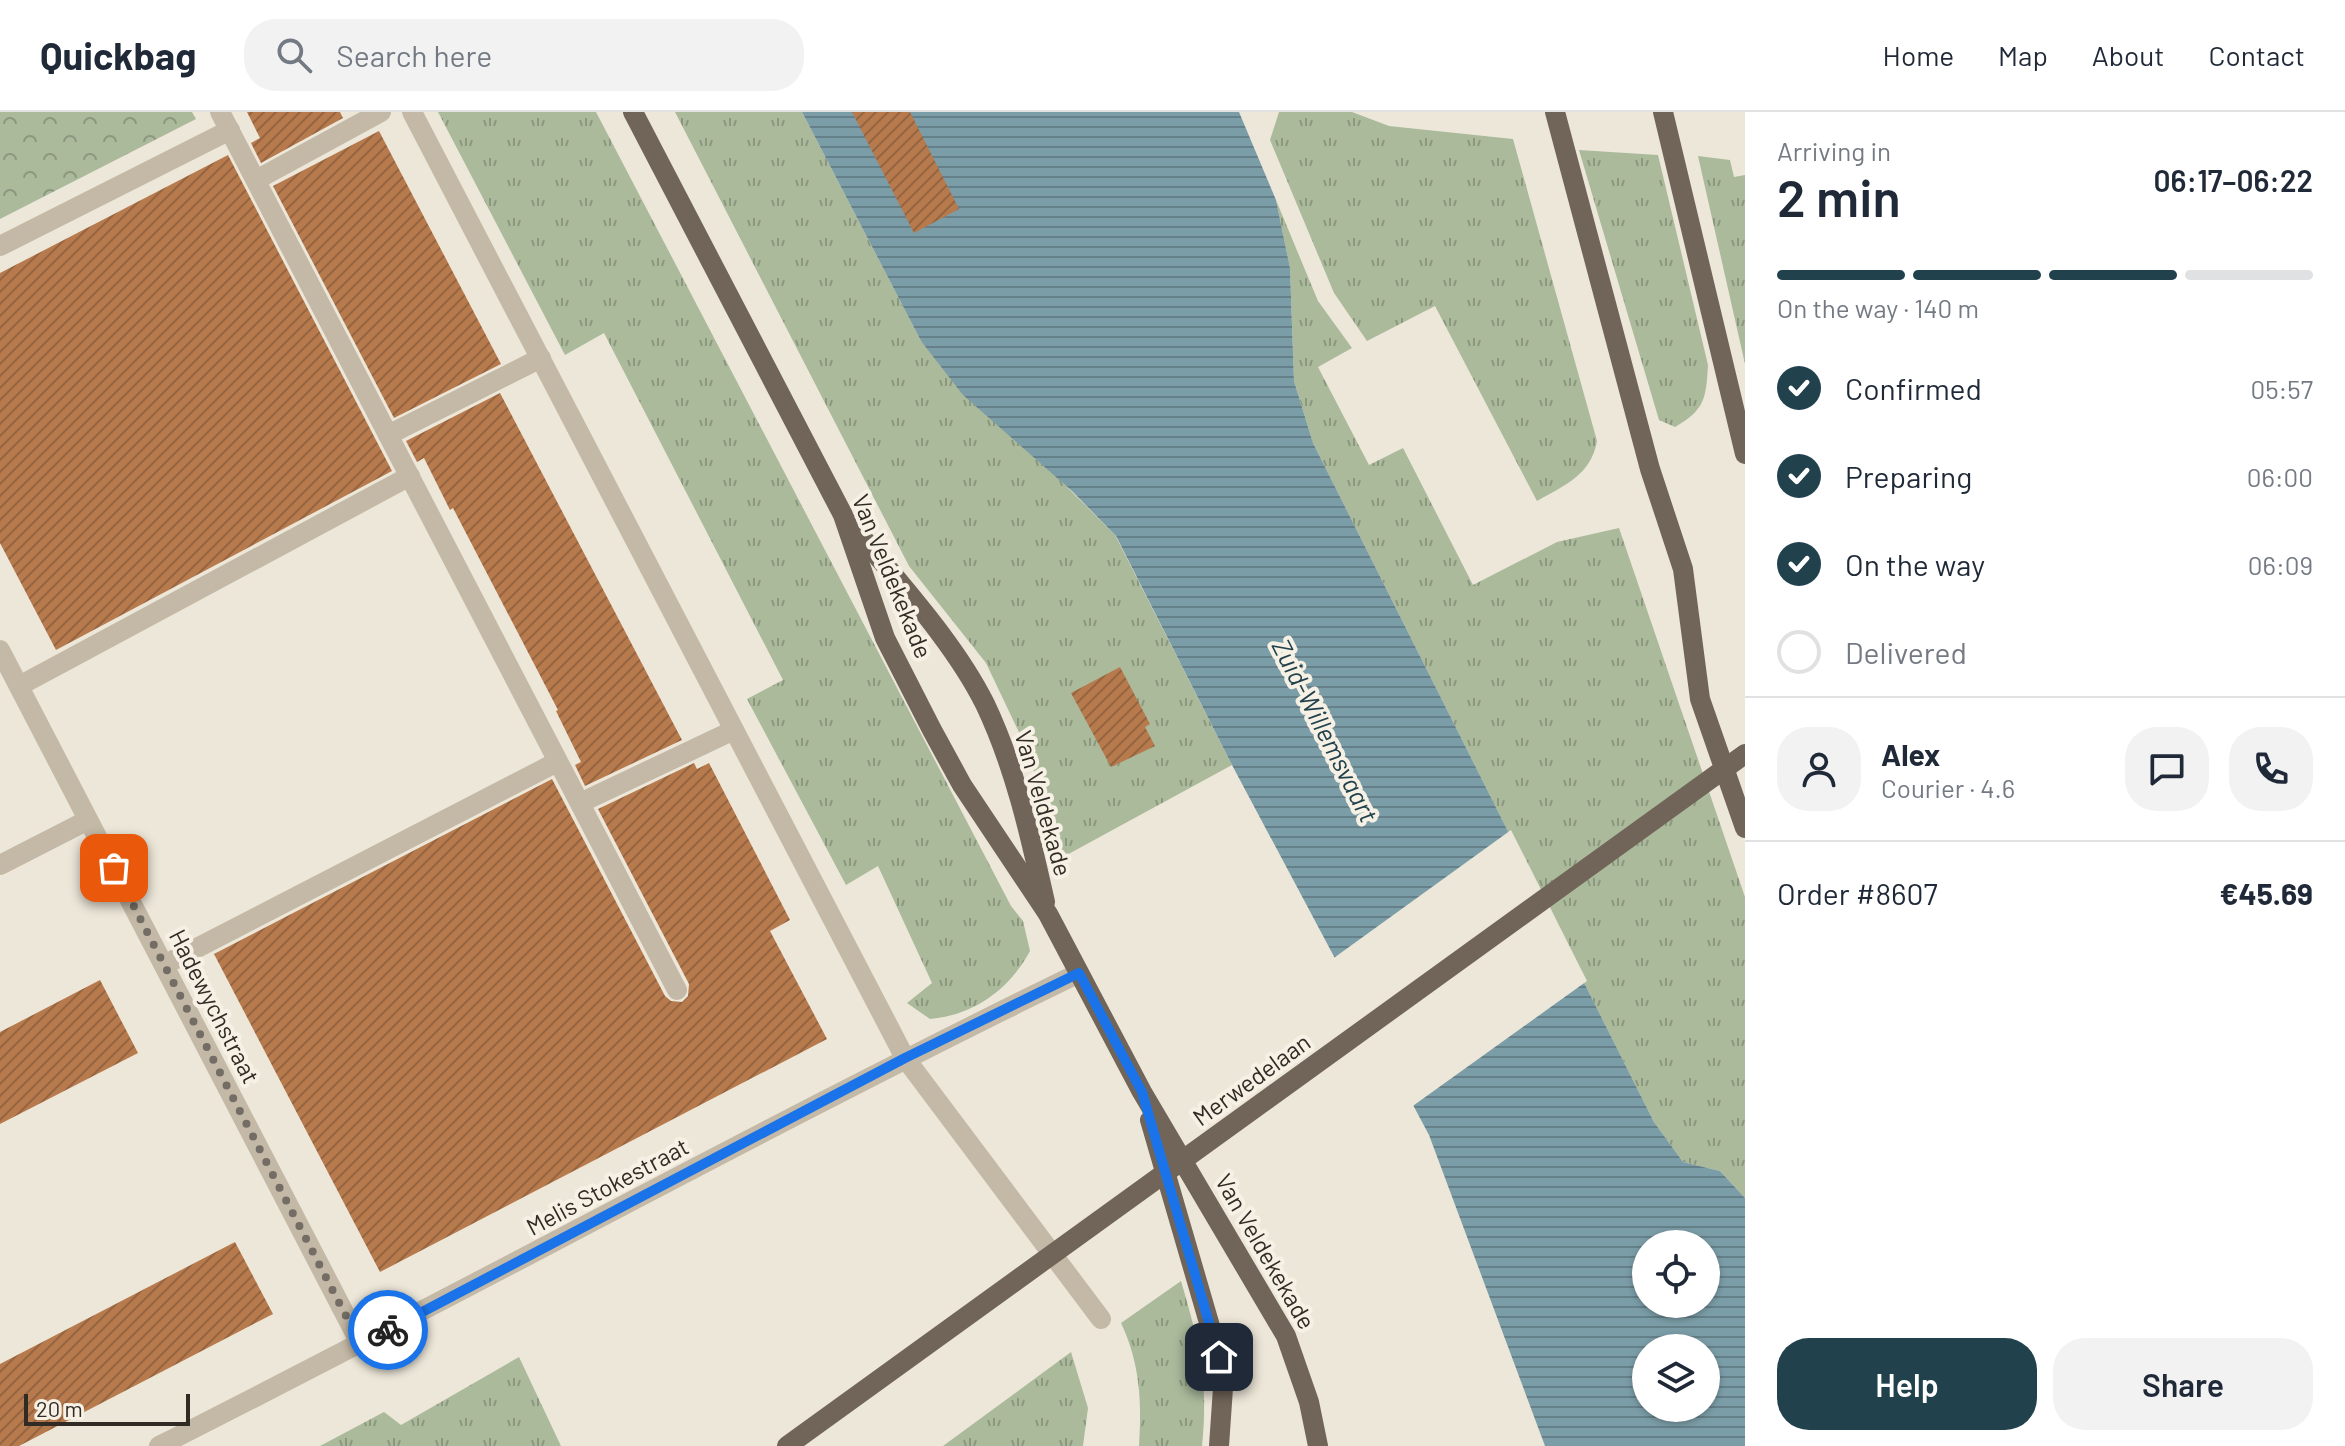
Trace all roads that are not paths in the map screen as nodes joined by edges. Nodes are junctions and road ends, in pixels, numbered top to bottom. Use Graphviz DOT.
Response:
graph roads {
  1 [pos="381,112"];
  2 [pos="412,112"];
  3 [pos="633,112"];
  4 [pos="1555,112"];
  5 [pos="1663,112"];
  6 [pos="225,121"];
  7 [pos="256,180"];
  8 [pos="0,246"];
  9 [pos="541,358"];
  10 [pos="388,435"];
  11 [pos="1745,454"];
  12 [pos="410,476"];
  13 [pos="843,515"];
  14 [pos="0,650"];
  15 [pos="19,686"];
  16 [pos="734,730"];
  17 [pos="1745,754"];
  18 [pos="557,762"];
  19 [pos="580,803"];
  20 [pos="88,820"];
  21 [pos="1745,828"];
  22 [pos="0,865"];
  23 [pos="1048,914"];
  24 [pos="164,965"];
  25 [pos="1079,973"];
  26 [pos="677,990"];
  27 [pos="905,1058"];
  28 [pos="1142,1092"];
  29 [pos="1101,1319"];
  30 [pos="361,1345"];
  31 [pos="159,1446"];
  32 [pos="787,1446"];
  33 [pos="1219,1446"];
  34 [pos="1318,1446"];
  1 -- 7 [label="street"];
  2 -- 9 [label="street"];
  3 -- 13 [label="main road, Van Veldekekade"];
  4 -- 21 [label="main road"];
  5 -- 11 [label="main road"];
  6 -- 7 [label="street"];
  6 -- 8 [label="street"];
  7 -- 10 [label="street"];
  9 -- 10 [label="street"];
  9 -- 16 [label="street"];
  10 -- 12 [label="street"];
  12 -- 15 [label="street"];
  12 -- 18 [label="street"];
  13 -- 23 [label="main road, Van Veldekekade"];
  13 -- 23 [label="main road, Van Veldekade"];
  14 -- 15 [label="street, Hadewychstraat"];
  15 -- 20 [label="street, Hadewychstraat"];
  16 -- 19 [label="street"];
  16 -- 27 [label="street"];
  17 -- 32 [label="main road, Merwedelaan, bridge"];
  18 -- 19 [label="street"];
  18 -- 24 [label="street"];
  19 -- 26 [label="street"];
  20 -- 22 [label="street"];
  20 -- 24 [label="street, Hadewychstraat"];
  23 -- 25 [label="main road, Van Veldekekade"];
  24 -- 30 [label="street, Hadewychstraat"];
  25 -- 27 [label="street, Melis Stokestraat"];
  25 -- 28 [label="main road, Van Veldekekade"];
  27 -- 29 [label="street"];
  27 -- 30 [label="street, Melis Stokestraat"];
  28 -- 33 [label="main road, Van Veldekekade"];
  28 -- 34 [label="main road, Van Veldekekade"];
  30 -- 31 [label="street, Melis Stokestraat"];
}
